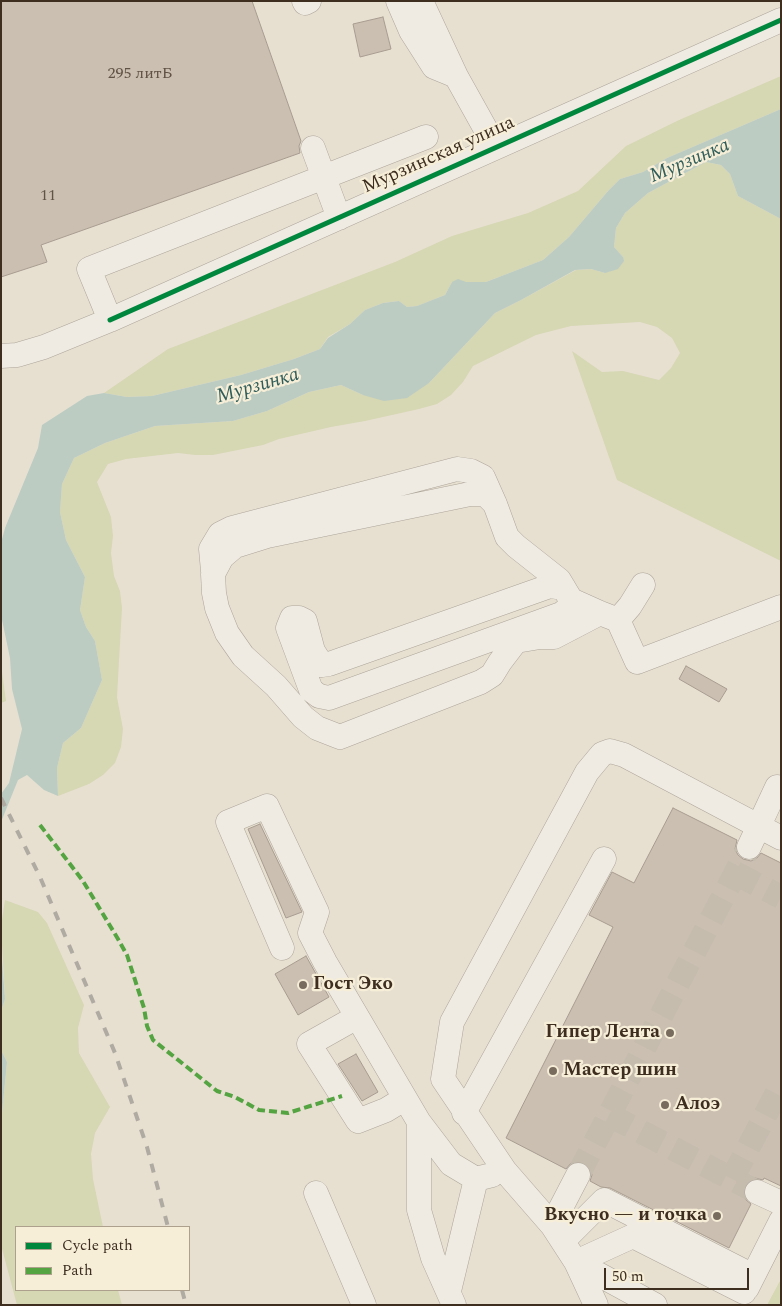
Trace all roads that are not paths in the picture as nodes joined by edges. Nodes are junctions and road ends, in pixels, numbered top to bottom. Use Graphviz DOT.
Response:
graph roads {
  1 [pos="304,1"];
  2 [pos="309,1"];
  3 [pos="398,1"];
  4 [pos="421,1"];
  5 [pos="781,20"];
  6 [pos="456,76"];
  7 [pos="426,137"];
  8 [pos="495,146"];
  9 [pos="313,148"];
  10 [pos="323,176"];
  11 [pos="339,218"];
  12 [pos="110,320"];
  13 [pos="1,356"];
  14 [pos="643,585"];
  15 [pos="504,591"];
  16 [pos="568,594"];
  17 [pos="781,607"];
  18 [pos="477,612"];
  19 [pos="609,617"];
  20 [pos="491,649"];
  21 [pos="781,790"];
  22 [pos="754,837"];
  23 [pos="781,838"];
  24 [pos="604,860"];
  25 [pos="310,933"];
  26 [pos="357,1017"];
  27 [pos="404,1099"];
  28 [pos="464,1113"];
  29 [pos="419,1122"];
  30 [pos="505,1171"];
  31 [pos="578,1175"];
  32 [pos="476,1179"];
  33 [pos="757,1192"];
  34 [pos="316,1194"];
  35 [pos="781,1203"];
  36 [pos="781,1221"];
  37 [pos="557,1233"];
  38 [pos="576,1262"];
  39 [pos="745,1291"];
  40 [pos="452,1298"];
  41 [pos="364,1305"];
  42 [pos="596,1305"];
  43 [pos="655,1305"];
  1 -- 2 [label="street"];
  3 -- 6 [label="street"];
  4 -- 6 [label="street"];
  5 -- 8 [label="street, Мурзинская улица"];
  6 -- 8 [label="street"];
  7 -- 10 [label="street"];
  8 -- 11 [label="street, Мурзинская улица"];
  9 -- 10 [label="street"];
  10 -- 11 [label="street"];
  10 -- 12 [label="street"];
  11 -- 12 [label="street, Мурзинская улица"];
  12 -- 13 [label="street, Мурзинская улица"];
  14 -- 19 [label="street"];
  15 -- 18 [label="street"];
  16 -- 18 [label="street"];
  16 -- 19 [label="street"];
  16 -- 20 [label="street"];
  16 -- 20 [label="street"];
  17 -- 19 [label="street"];
  18 -- 20 [label="street"];
  19 -- 20 [label="street"];
  21 -- 22 [label="street"];
  22 -- 23 [label="street"];
  22 -- 28 [label="street"];
  24 -- 28 [label="street"];
  25 -- 25 [label="street"];
  25 -- 26 [label="street"];
  26 -- 27 [label="street"];
  26 -- 27 [label="street"];
  27 -- 29 [label="street"];
  28 -- 30 [label="street"];
  29 -- 32 [label="street"];
  29 -- 40 [label="street"];
  30 -- 32 [label="street"];
  30 -- 37 [label="street"];
  31 -- 37 [label="street"];
  32 -- 40 [label="street"];
  33 -- 35 [label="street"];
  34 -- 41 [label="street"];
  36 -- 39 [label="street"];
  37 -- 38 [label="street"];
  37 -- 39 [label="street"];
  38 -- 39 [label="street"];
  38 -- 42 [label="street"];
  38 -- 43 [label="street"];
}
